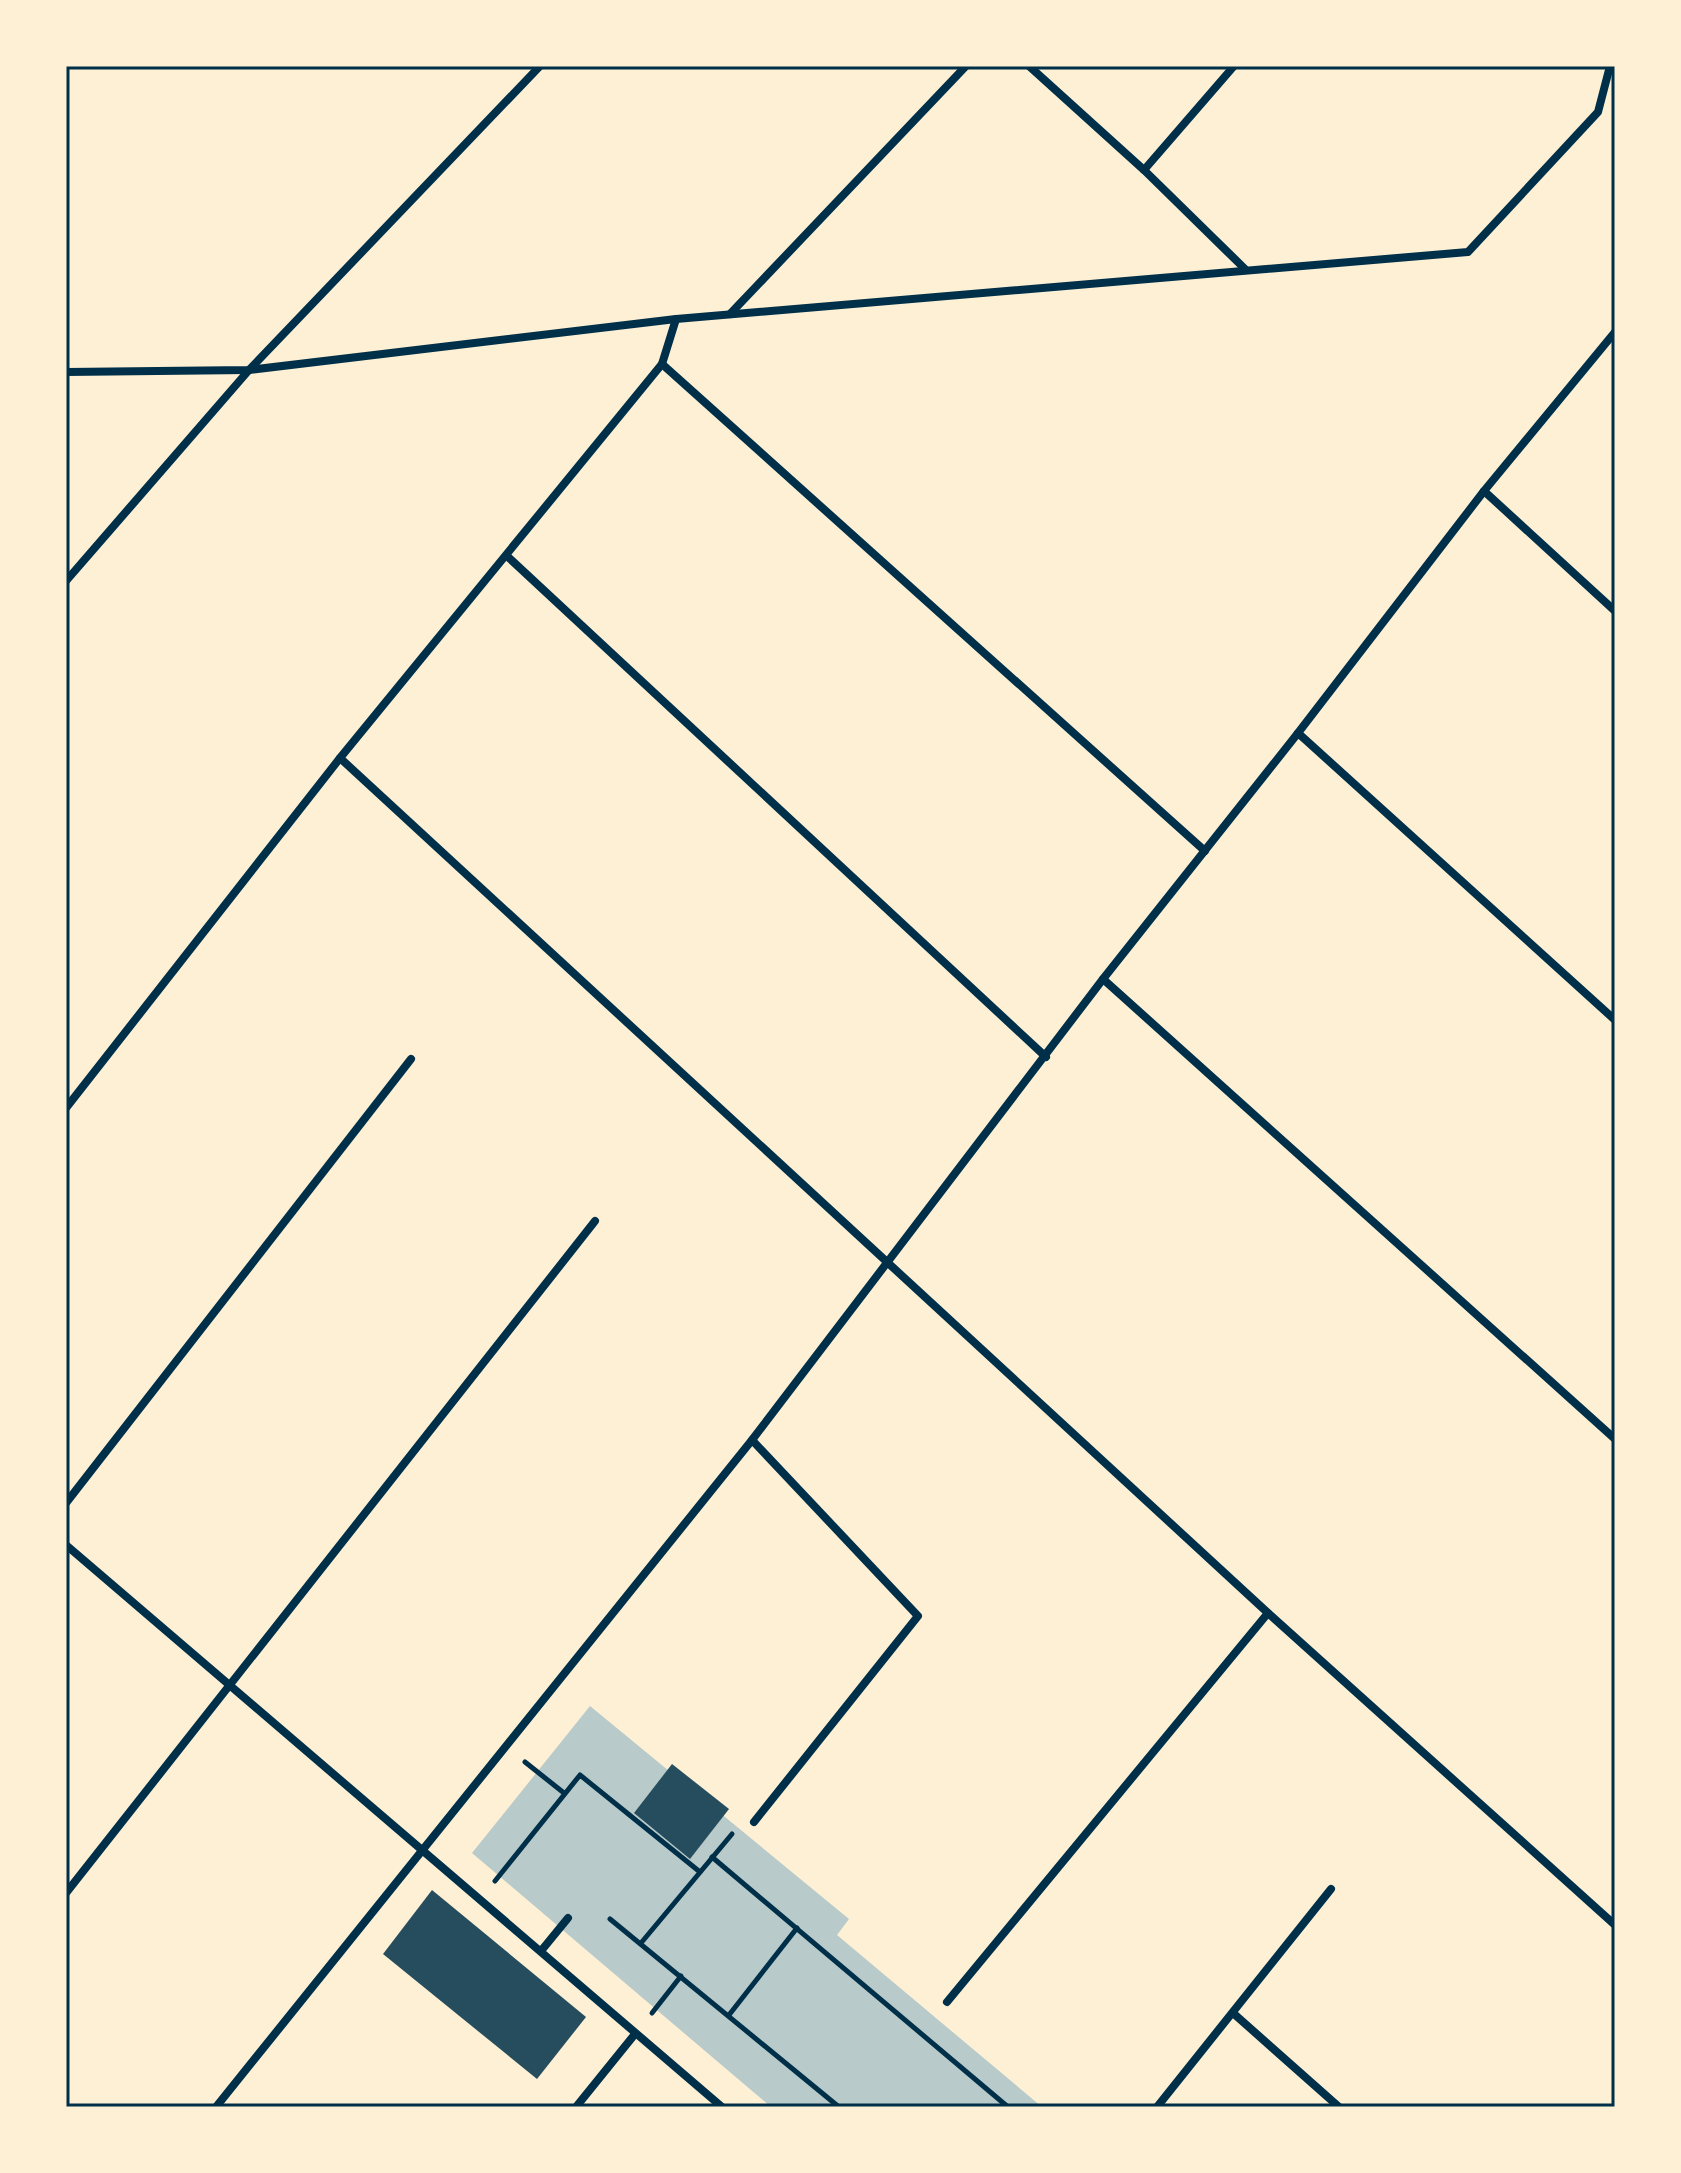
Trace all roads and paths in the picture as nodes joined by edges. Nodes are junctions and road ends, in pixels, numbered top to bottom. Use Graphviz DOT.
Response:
graph roads {
  1 [pos="540,66"];
  2 [pos="966,66"];
  3 [pos="1029,66"];
  4 [pos="1234,66"];
  5 [pos="1610,66"];
  6 [pos="1144,170"];
  7 [pos="1246,270"];
  8 [pos="729,315"];
  9 [pos="676,319"];
  10 [pos="1615,332"];
  11 [pos="662,364"];
  12 [pos="249,370"];
  13 [pos="66,372"];
  14 [pos="1484,491"];
  15 [pos="507,556"];
  16 [pos="66,581"];
  17 [pos="1615,611"];
  18 [pos="1298,733"];
  19 [pos="340,758"];
  20 [pos="1205,851"];
  21 [pos="1103,979"];
  22 [pos="1615,1020"];
  23 [pos="1046,1057"];
  24 [pos="411,1059"];
  25 [pos="66,1108"];
  26 [pos="595,1221"];
  27 [pos="888,1263"];
  28 [pos="1615,1439"];
  29 [pos="752,1440"];
  30 [pos="66,1503"];
  31 [pos="66,1545"];
  32 [pos="1268,1613"];
  33 [pos="230,1686"];
  34 [pos="507,1747"];
  35 [pos="564,1793"];
  36 [pos="754,1822"];
  37 [pos="422,1851"];
  38 [pos="712,1857"];
  39 [pos="700,1872"];
  40 [pos="1331,1889"];
  41 [pos="66,1893"];
  42 [pos="481,1900"];
  43 [pos="568,1918"];
  44 [pos="610,1919"];
  45 [pos="1615,1925"];
  46 [pos="797,1928"];
  47 [pos="641,1944"];
  48 [pos="541,1951"];
  49 [pos="681,1976"];
  50 [pos="947,2002"];
  51 [pos="1233,2013"];
  52 [pos="729,2015"];
  53 [pos="635,2034"];
  54 [pos="216,2107"];
  55 [pos="576,2107"];
  56 [pos="722,2107"];
  57 [pos="839,2107"];
  58 [pos="1008,2107"];
  59 [pos="1157,2107"];
  60 [pos="1339,2107"];
  1 -- 12 [label="street"];
  2 -- 8 [label="street"];
  3 -- 6 [label="street"];
  4 -- 6 [label="street"];
  5 -- 7 [label="street"];
  6 -- 7 [label="street"];
  7 -- 8 [label="street"];
  8 -- 9 [label="street"];
  9 -- 11 [label="street"];
  9 -- 12 [label="street"];
  10 -- 14 [label="street"];
  11 -- 15 [label="street"];
  11 -- 20 [label="street"];
  12 -- 13 [label="street"];
  12 -- 16 [label="street"];
  14 -- 17 [label="street"];
  14 -- 18 [label="street"];
  15 -- 19 [label="street"];
  15 -- 23 [label="street"];
  18 -- 20 [label="street"];
  18 -- 22 [label="street"];
  19 -- 25 [label="street"];
  19 -- 27 [label="street"];
  20 -- 21 [label="street"];
  21 -- 23 [label="street"];
  21 -- 28 [label="street"];
  23 -- 27 [label="street"];
  24 -- 30 [label="street"];
  26 -- 33 [label="street"];
  27 -- 29 [label="street"];
  27 -- 32 [label="street"];
  29 -- 34 [label="street"];
  29 -- 36 [label="street"];
  31 -- 33 [label="street"];
  32 -- 45 [label="street"];
  32 -- 50 [label="street"];
  33 -- 37 [label="street"];
  33 -- 41 [label="street"];
  34 -- 35 [label="path"];
  34 -- 37 [label="street"];
  35 -- 39 [label="path"];
  35 -- 42 [label="path"];
  36 -- 38 [label="path"];
  37 -- 42 [label="street"];
  37 -- 54 [label="street"];
  38 -- 39 [label="path"];
  38 -- 46 [label="path"];
  39 -- 47 [label="path"];
  40 -- 51 [label="street"];
  42 -- 48 [label="street"];
  43 -- 48 [label="street"];
  44 -- 47 [label="path"];
  46 -- 52 [label="path"];
  46 -- 58 [label="path"];
  47 -- 49 [label="path"];
  48 -- 53 [label="street"];
  49 -- 52 [label="path"];
  49 -- 53 [label="path"];
  51 -- 59 [label="street"];
  51 -- 60 [label="street"];
  52 -- 57 [label="path"];
  53 -- 55 [label="street"];
  53 -- 56 [label="street"];
}
